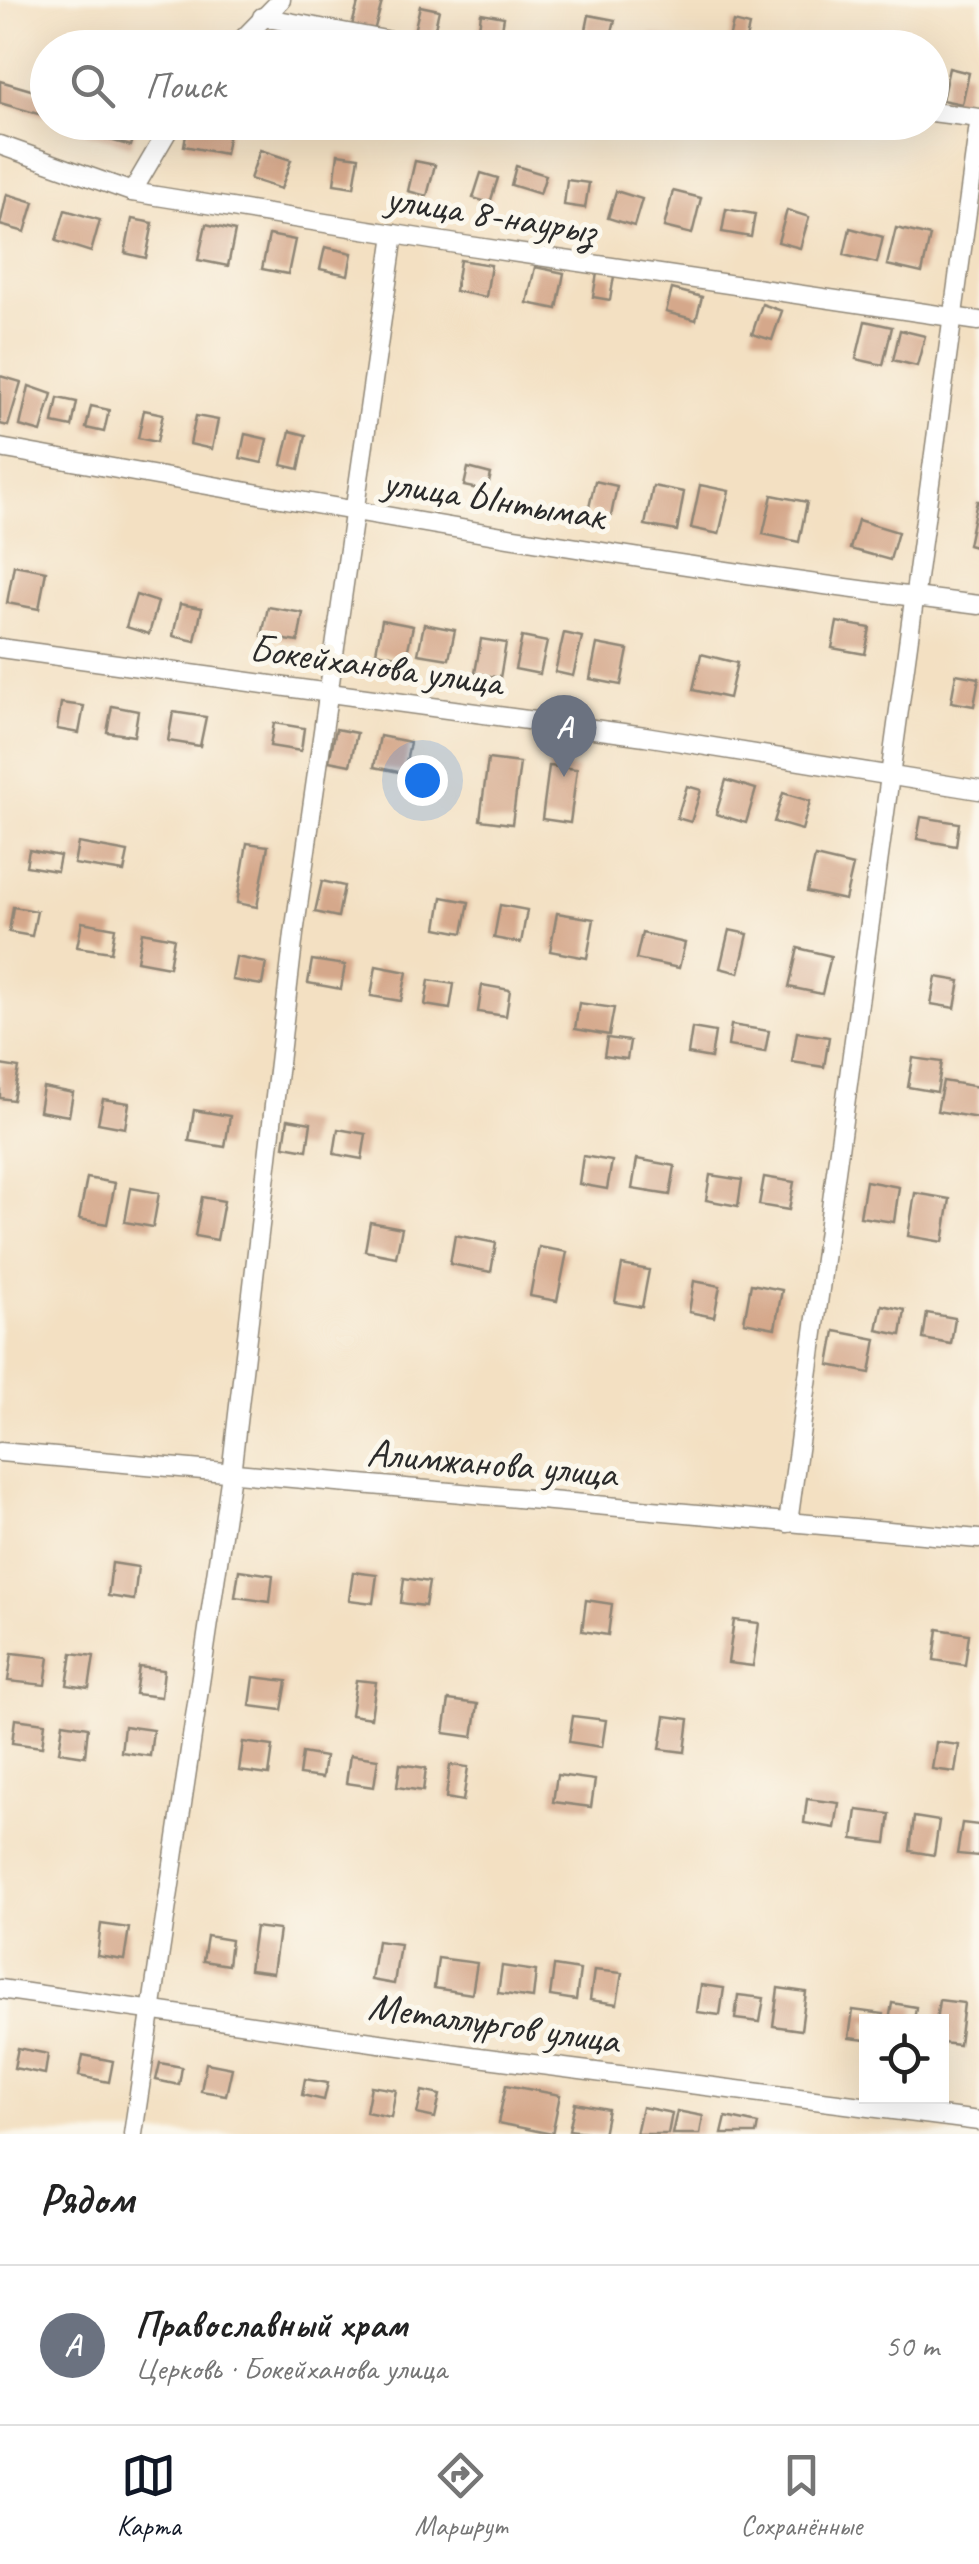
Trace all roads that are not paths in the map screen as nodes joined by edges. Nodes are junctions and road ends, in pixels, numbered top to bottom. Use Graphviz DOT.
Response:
graph roads {
  1 [pos="281,0"];
  2 [pos="262,17"];
  3 [pos="250,30"];
  4 [pos="332,30"];
  5 [pos="949,115"];
  6 [pos="979,121"];
  7 [pos="162,140"];
  8 [pos="0,145"];
  9 [pos="132,192"];
  10 [pos="394,234"];
  11 [pos="953,316"];
  12 [pos="979,321"];
  13 [pos="0,448"];
  14 [pos="354,511"];
  15 [pos="914,598"];
  16 [pos="979,605"];
  17 [pos="0,648"];
  18 [pos="328,692"];
  19 [pos="890,778"];
  20 [pos="979,790"];
  21 [pos="0,1452"];
  22 [pos="231,1474"];
  23 [pos="788,1524"];
  24 [pos="979,1540"];
  25 [pos="0,1989"];
  26 [pos="150,2008"];
  27 [pos="979,2121"];
  28 [pos="133,2134"];
  1 -- 2 [label="street"];
  2 -- 3 [label="street"];
  2 -- 4 [label="street"];
  5 -- 6 [label="street"];
  6 -- 11 [label="street"];
  7 -- 9 [label="street"];
  8 -- 9 [label="street, улица 8-наурыз"];
  9 -- 10 [label="street, улица 8-наурыз"];
  10 -- 11 [label="street, улица 8-наурыз"];
  10 -- 14 [label="street"];
  11 -- 12 [label="street, улица 8-наурыз"];
  11 -- 15 [label="street"];
  13 -- 14 [label="street, улица Ынтымак"];
  14 -- 15 [label="street, улица Ынтымак"];
  14 -- 18 [label="street"];
  15 -- 16 [label="street, улица Ынтымак"];
  15 -- 19 [label="street"];
  17 -- 18 [label="street, Бокейханова улица"];
  18 -- 19 [label="street, Бокейханова улица"];
  18 -- 22 [label="street"];
  19 -- 20 [label="street, Бокейханова улица"];
  19 -- 23 [label="street"];
  21 -- 22 [label="street, Алимжанова улица"];
  22 -- 23 [label="street, Алимжанова улица"];
  22 -- 26 [label="street"];
  23 -- 24 [label="street, Алимжанова улица"];
  25 -- 26 [label="street, Металлургов улица"];
  26 -- 27 [label="street, Металлургов улица"];
  26 -- 28 [label="street"];
}
